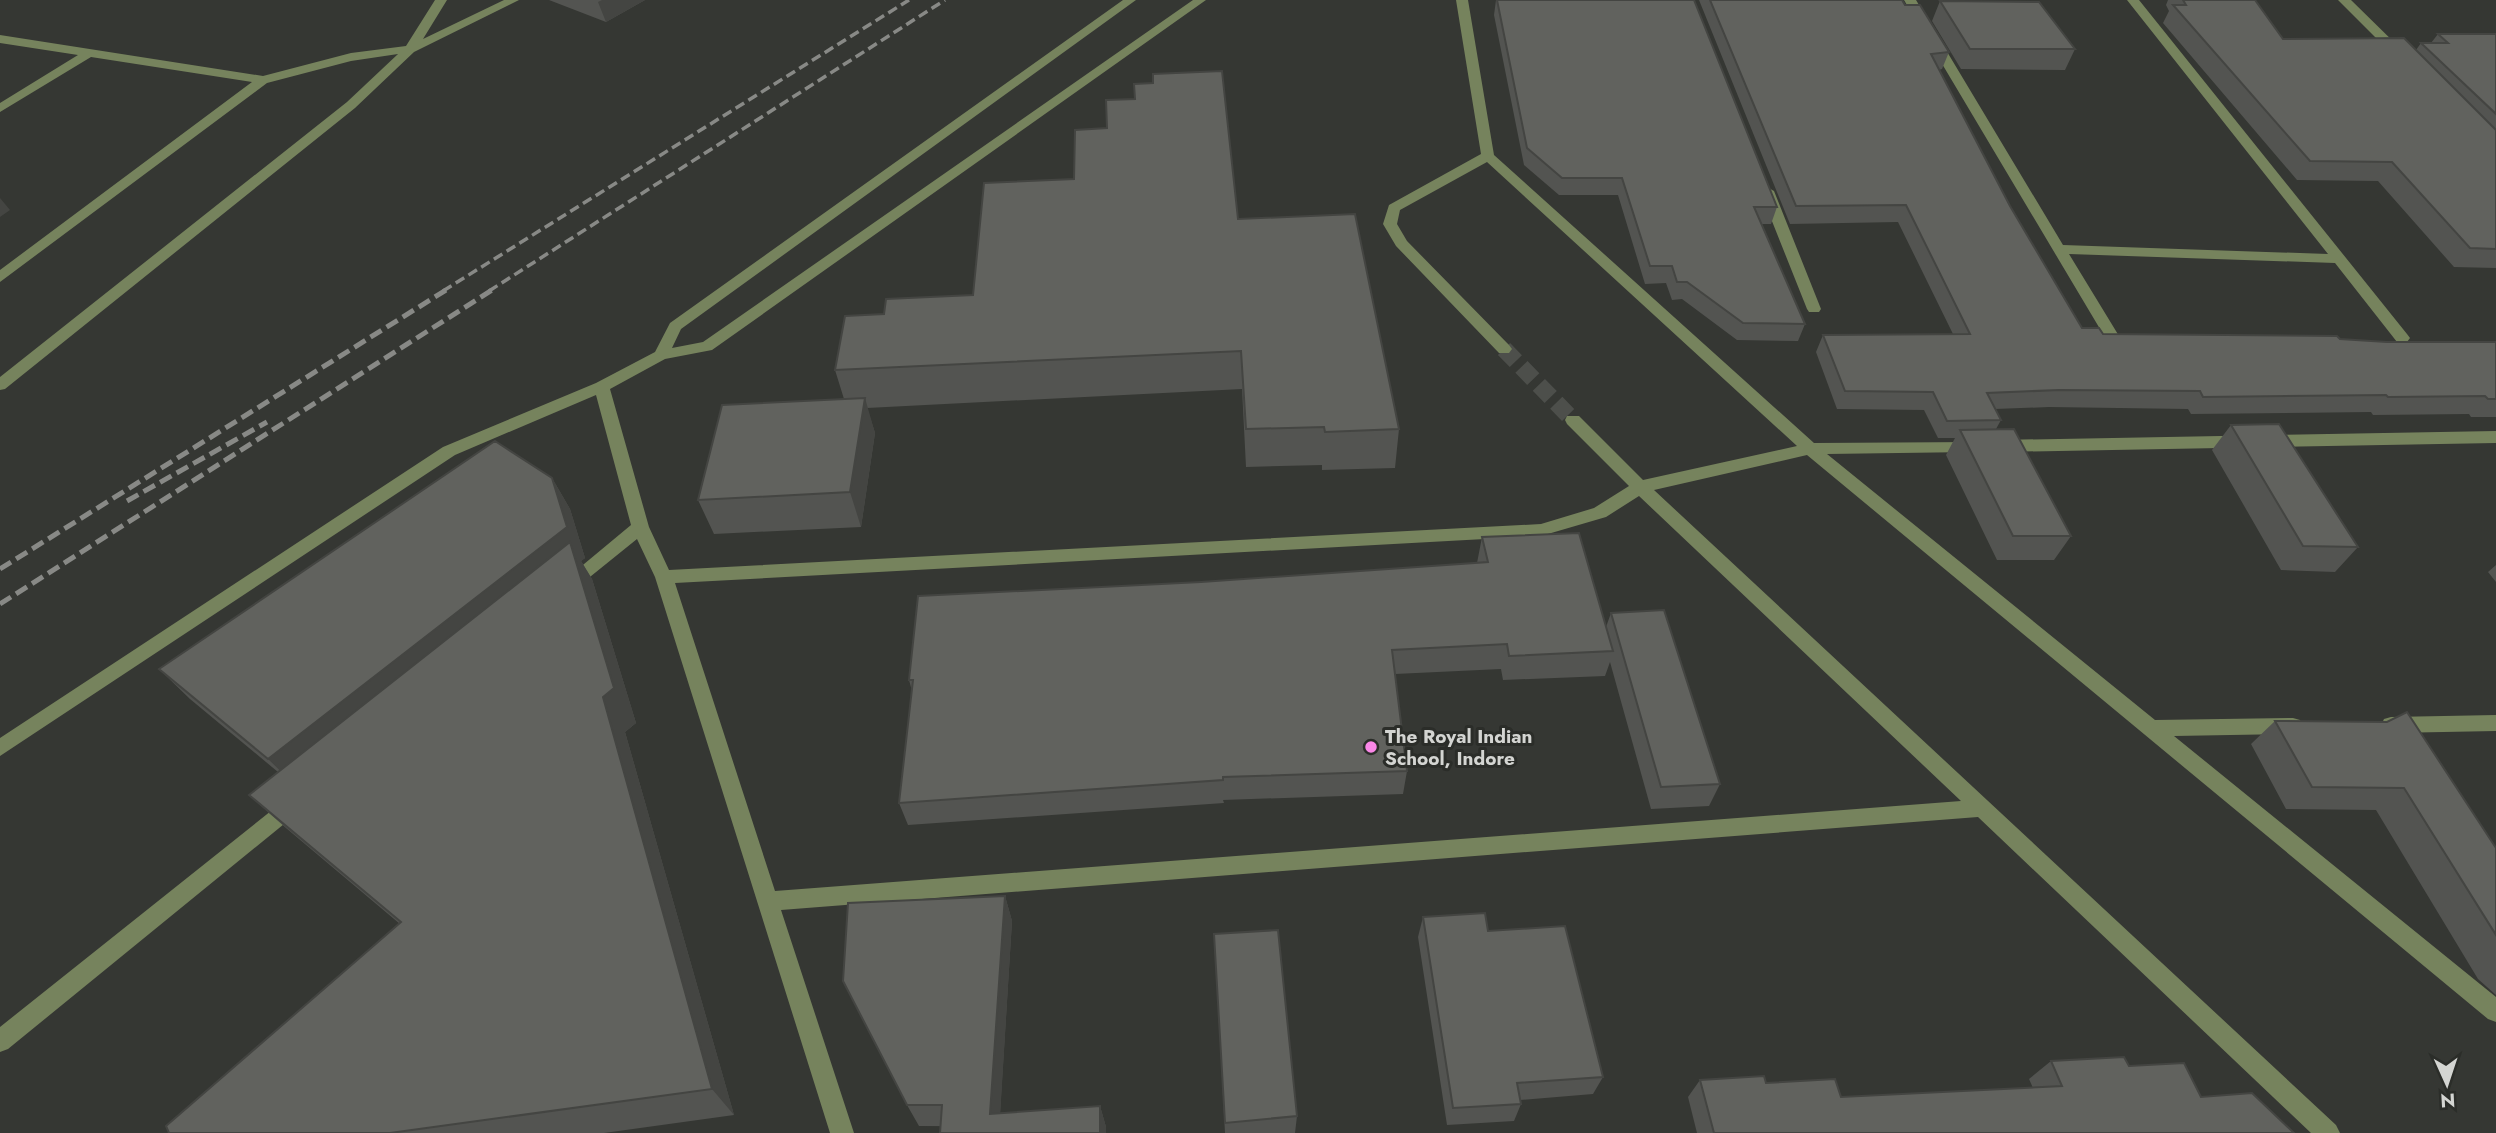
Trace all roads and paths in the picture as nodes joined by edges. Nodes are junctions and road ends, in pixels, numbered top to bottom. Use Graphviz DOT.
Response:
graph roads {
  1 [pos="441,0"];
  2 [pos="513,0"];
  3 [pos="1130,0"];
  4 [pos="1200,0"];
  5 [pos="1462,0"];
  6 [pos="1910,0"];
  7 [pos="2133,0"];
  8 [pos="2344,0"];
  9 [pos="0,39"];
  10 [pos="410,49"];
  11 [pos="89,53"];
  12 [pos="2412,66"];
  13 [pos="263,80"];
  14 [pos="0,108"];
  15 [pos="1488,156"];
  16 [pos="1763,180"];
  17 [pos="2059,249"];
  18 [pos="2336,258"];
  19 [pos="0,277"];
  20 [pos="1814,309"];
  21 [pos="2111,336"];
  22 [pos="2402,338"];
  23 [pos="1504,349"];
  24 [pos="661,355"];
  25 [pos="0,385"];
  26 [pos="602,387"];
  27 [pos="1573,420"];
  28 [pos="2496,437"];
  29 [pos="1810,449"];
  30 [pos="1640,487"];
  31 [pos="640,527"];
  32 [pos="664,577"];
  33 [pos="553,596"];
  34 [pos="2496,723"];
  35 [pos="2372,725"];
  36 [pos="2317,726"];
  37 [pos="2152,728"];
  38 [pos="0,748"];
  39 [pos="303,797"];
  40 [pos="1985,808"];
  41 [pos="767,901"];
  42 [pos="2496,1011"];
  43 [pos="0,1041"];
  44 [pos="842,1133"];
  45 [pos="2328,1133"];
  1 -- 10 [label="street"];
  2 -- 10 [label="street"];
  3 -- 24 [label="street"];
  4 -- 24 [label="street"];
  5 -- 15 [label="street"];
  6 -- 17 [label="street"];
  7 -- 18 [label="street"];
  8 -- 12 [label="street"];
  9 -- 11 [label="street"];
  10 -- 13 [label="street"];
  10 -- 25 [label="street"];
  11 -- 13 [label="street"];
  11 -- 14 [label="street"];
  13 -- 19 [label="street"];
  15 -- 23 [label="street"];
  15 -- 29 [label="street"];
  16 -- 20 [label="street"];
  17 -- 18 [label="street"];
  17 -- 21 [label="street"];
  18 -- 22 [label="street"];
  24 -- 26 [label="street"];
  26 -- 31 [label="street"];
  26 -- 38 [label="street"];
  27 -- 30 [label="street"];
  28 -- 29 [label="street"];
  29 -- 30 [label="street"];
  29 -- 37 [label="street"];
  30 -- 32 [label="street"];
  30 -- 40 [label="street"];
  31 -- 32 [label="street"];
  31 -- 33 [label="street"];
  32 -- 41 [label="street"];
  34 -- 35 [label="street"];
  36 -- 37 [label="street"];
  37 -- 42 [label="street"];
  39 -- 43 [label="street"];
  40 -- 41 [label="street"];
  40 -- 45 [label="street"];
  41 -- 44 [label="street"];
}
